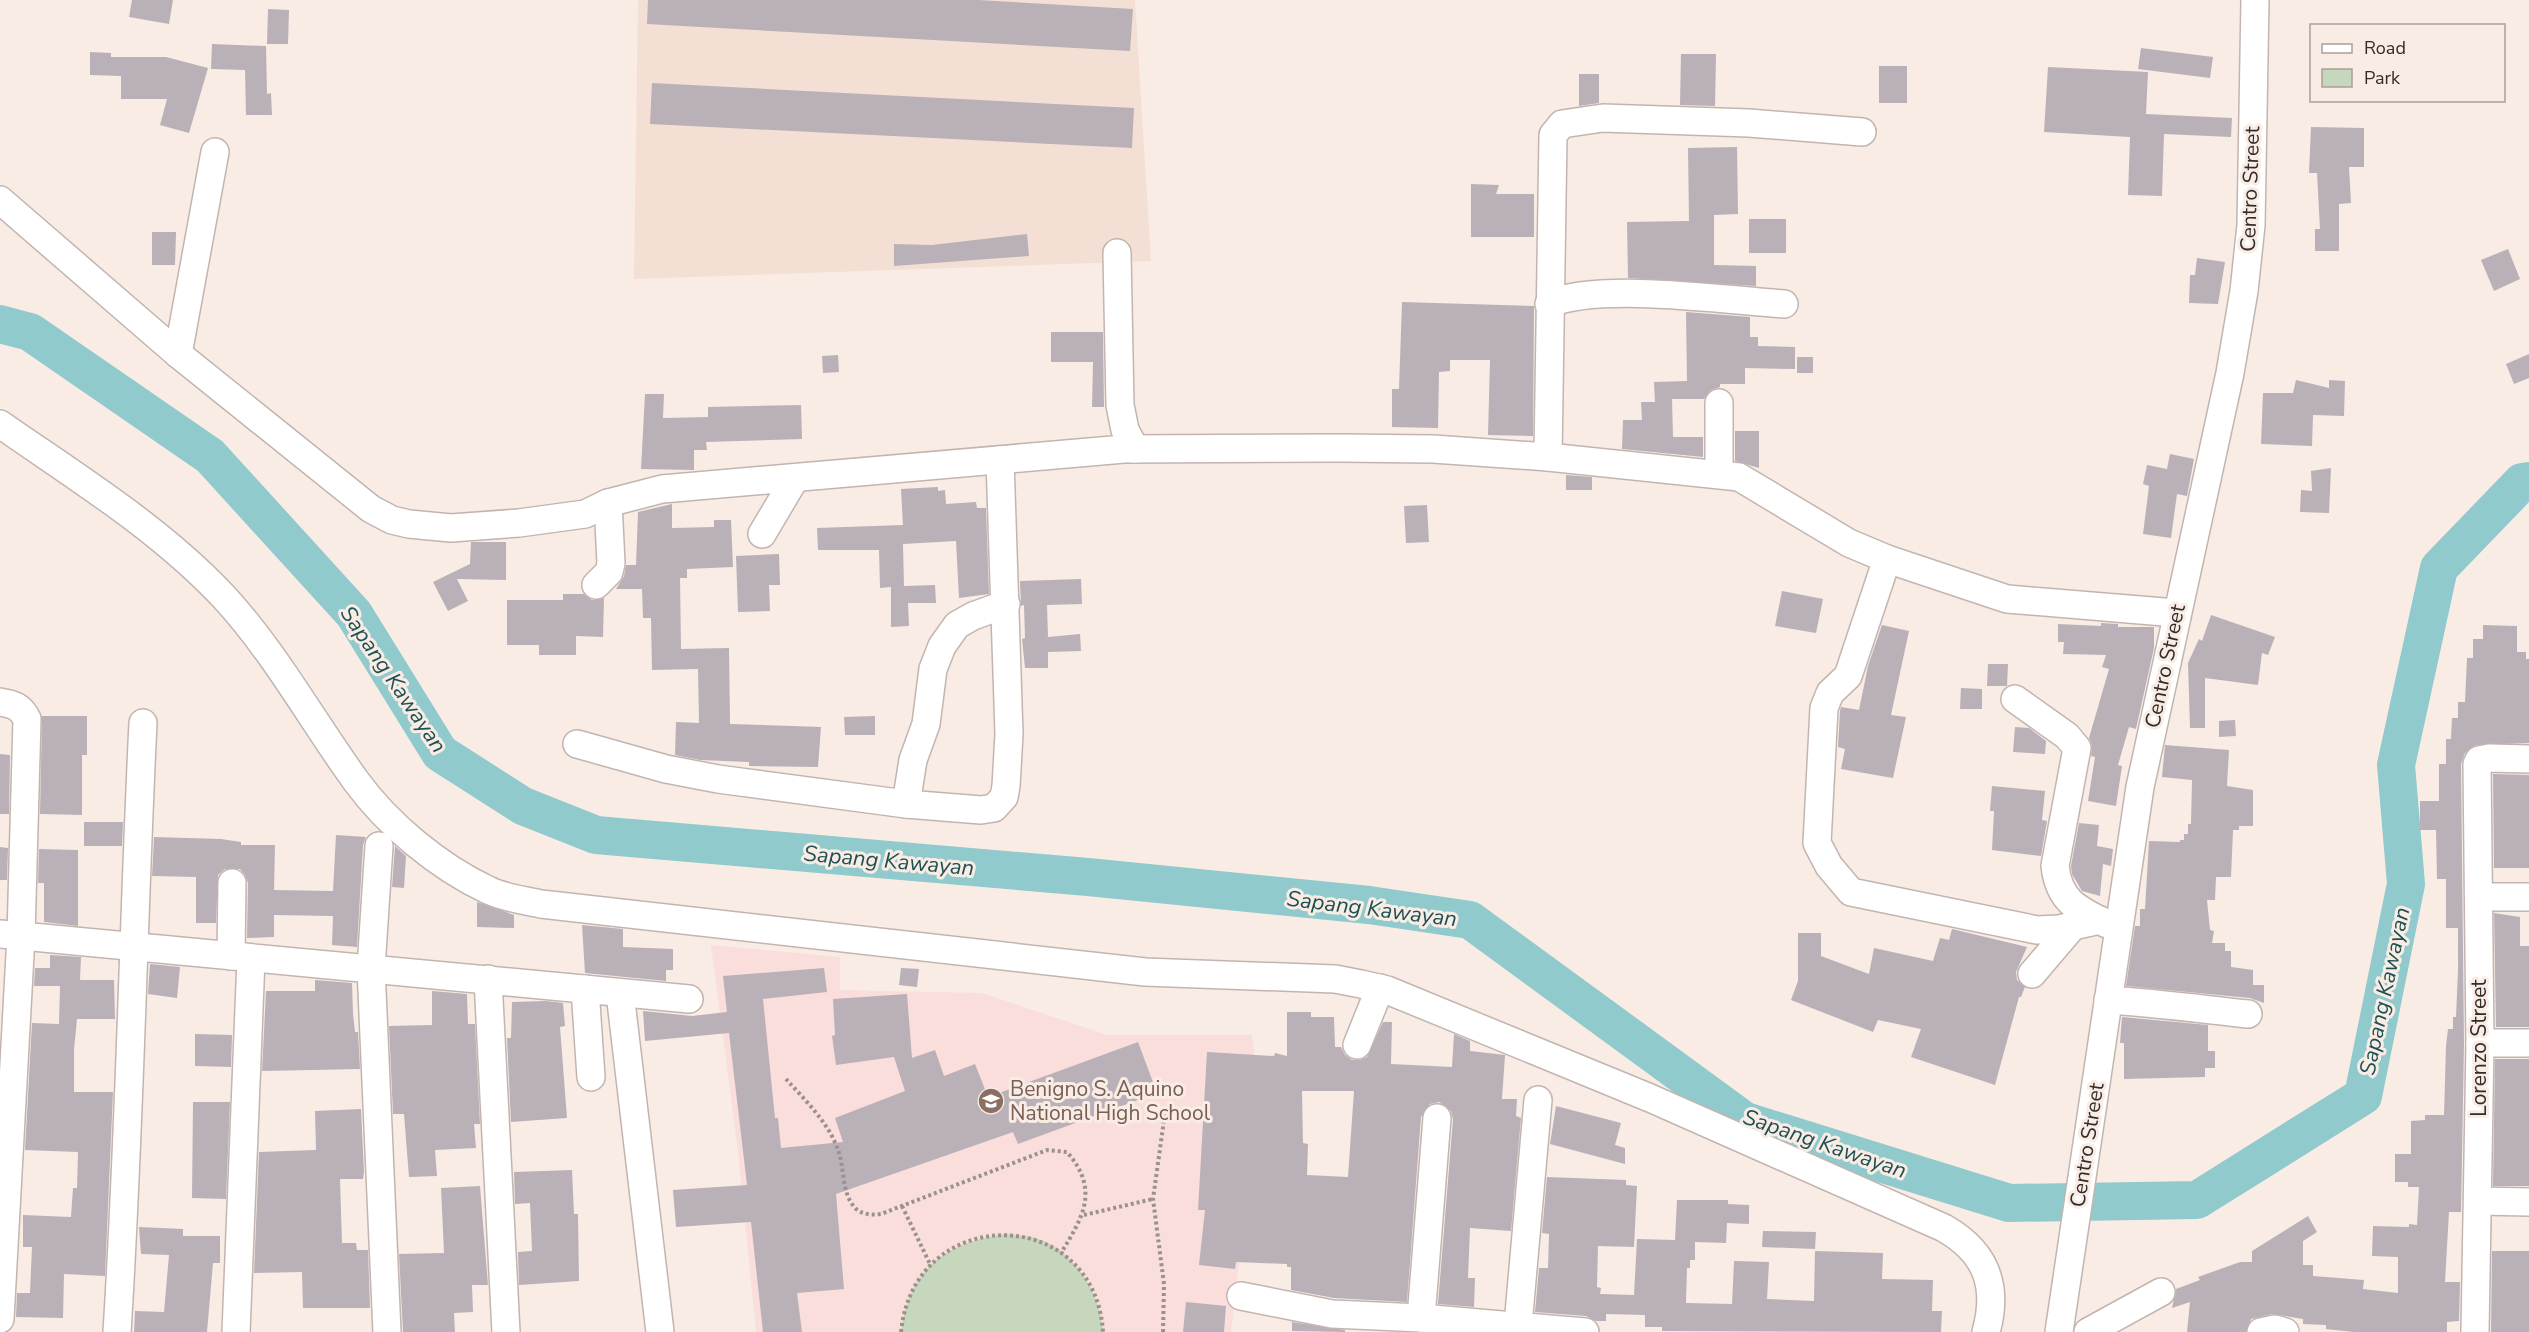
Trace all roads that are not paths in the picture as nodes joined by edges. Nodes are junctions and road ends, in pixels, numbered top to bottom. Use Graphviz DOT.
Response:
graph roads {
  1 [pos="2254,0"];
  2 [pos="1862,132"];
  3 [pos="215,152"];
  4 [pos="0,200"];
  5 [pos="1118,253"];
  6 [pos="1549,304"];
  7 [pos="1784,304"];
  8 [pos="178,354"];
  9 [pos="1719,403"];
  10 [pos="0,424"];
  11 [pos="1135,449"];
  12 [pos="1548,457"];
  13 [pos="1000,460"];
  14 [pos="1719,473"];
  15 [pos="794,480"];
  16 [pos="608,503"];
  17 [pos="762,534"];
  18 [pos="1887,559"];
  19 [pos="596,585"];
  20 [pos="1006,604"];
  21 [pos="2176,613"];
  22 [pos="2015,699"];
  23 [pos="0,702"];
  24 [pos="143,723"];
  25 [pos="577,744"];
  26 [pos="2529,759"];
  27 [pos="906,804"];
  28 [pos="379,846"];
  29 [pos="232,883"];
  30 [pos="2479,897"];
  31 [pos="2529,897"];
  32 [pos="2109,925"];
  33 [pos="2072,927"];
  34 [pos="10,935"];
  35 [pos="132,948"];
  36 [pos="241,958"];
  37 [pos="370,968"];
  38 [pos="2032,974"];
  39 [pos="488,979"];
  40 [pos="1380,988"];
  41 [pos="585,989"];
  42 [pos="620,993"];
  43 [pos="689,999"];
  44 [pos="2108,1000"];
  45 [pos="2248,1014"];
  46 [pos="2480,1043"];
  47 [pos="2529,1043"];
  48 [pos="1357,1045"];
  49 [pos="591,1077"];
  50 [pos="1538,1100"];
  51 [pos="1437,1118"];
  52 [pos="2478,1202"];
  53 [pos="2529,1202"];
  54 [pos="2161,1292"];
  55 [pos="1241,1296"];
  56 [pos="1421,1318"];
  57 [pos="0,1319"];
  58 [pos="1518,1325"];
  59 [pos="117,1332"];
  60 [pos="236,1332"];
  61 [pos="387,1332"];
  62 [pos="506,1332"];
  63 [pos="660,1332"];
  64 [pos="1585,1332"];
  65 [pos="1986,1332"];
  66 [pos="2059,1332"];
  67 [pos="2088,1332"];
  68 [pos="2475,1332"];
  1 -- 21 [label="street, Centro Street"];
  2 -- 6 [label="street"];
  3 -- 8 [label="street"];
  4 -- 8 [label="street"];
  5 -- 11 [label="street"];
  6 -- 7 [label="street"];
  6 -- 12 [label="street"];
  8 -- 16 [label="street"];
  9 -- 14 [label="street"];
  10 -- 40 [label="street"];
  11 -- 12 [label="street"];
  11 -- 13 [label="street"];
  12 -- 14 [label="street"];
  13 -- 15 [label="street"];
  13 -- 20 [label="street"];
  14 -- 18 [label="street"];
  15 -- 16 [label="street"];
  15 -- 17 [label="street"];
  16 -- 19 [label="street"];
  18 -- 21 [label="street"];
  18 -- 33 [label="street"];
  20 -- 27 [label="street"];
  20 -- 27 [label="street"];
  21 -- 32 [label="street, Centro Street"];
  22 -- 32 [label="street"];
  23 -- 34 [label="street"];
  24 -- 35 [label="street"];
  25 -- 27 [label="street"];
  26 -- 30 [label="street, Lorenzo Street"];
  28 -- 37 [label="street"];
  29 -- 36 [label="street"];
  30 -- 31 [label="street"];
  30 -- 46 [label="street, Lorenzo Street"];
  32 -- 33 [label="street"];
  32 -- 44 [label="street, Centro Street"];
  33 -- 38 [label="street"];
  34 -- 35 [label="street"];
  34 -- 57 [label="street"];
  35 -- 36 [label="street"];
  35 -- 59 [label="street"];
  36 -- 37 [label="street"];
  36 -- 60 [label="street"];
  37 -- 39 [label="street"];
  37 -- 61 [label="street"];
  39 -- 41 [label="street"];
  39 -- 62 [label="street"];
  40 -- 48 [label="street"];
  40 -- 65 [label="street"];
  41 -- 42 [label="street"];
  41 -- 49 [label="street"];
  42 -- 43 [label="street"];
  42 -- 63 [label="street"];
  44 -- 45 [label="street"];
  44 -- 66 [label="street, Centro Street"];
  46 -- 47 [label="street"];
  46 -- 52 [label="street, Lorenzo Street"];
  50 -- 58 [label="street"];
  51 -- 56 [label="street"];
  52 -- 53 [label="street"];
  52 -- 68 [label="street, Lorenzo Street"];
  54 -- 67 [label="street"];
  55 -- 56 [label="street"];
  56 -- 58 [label="street"];
  58 -- 64 [label="street"];
}
